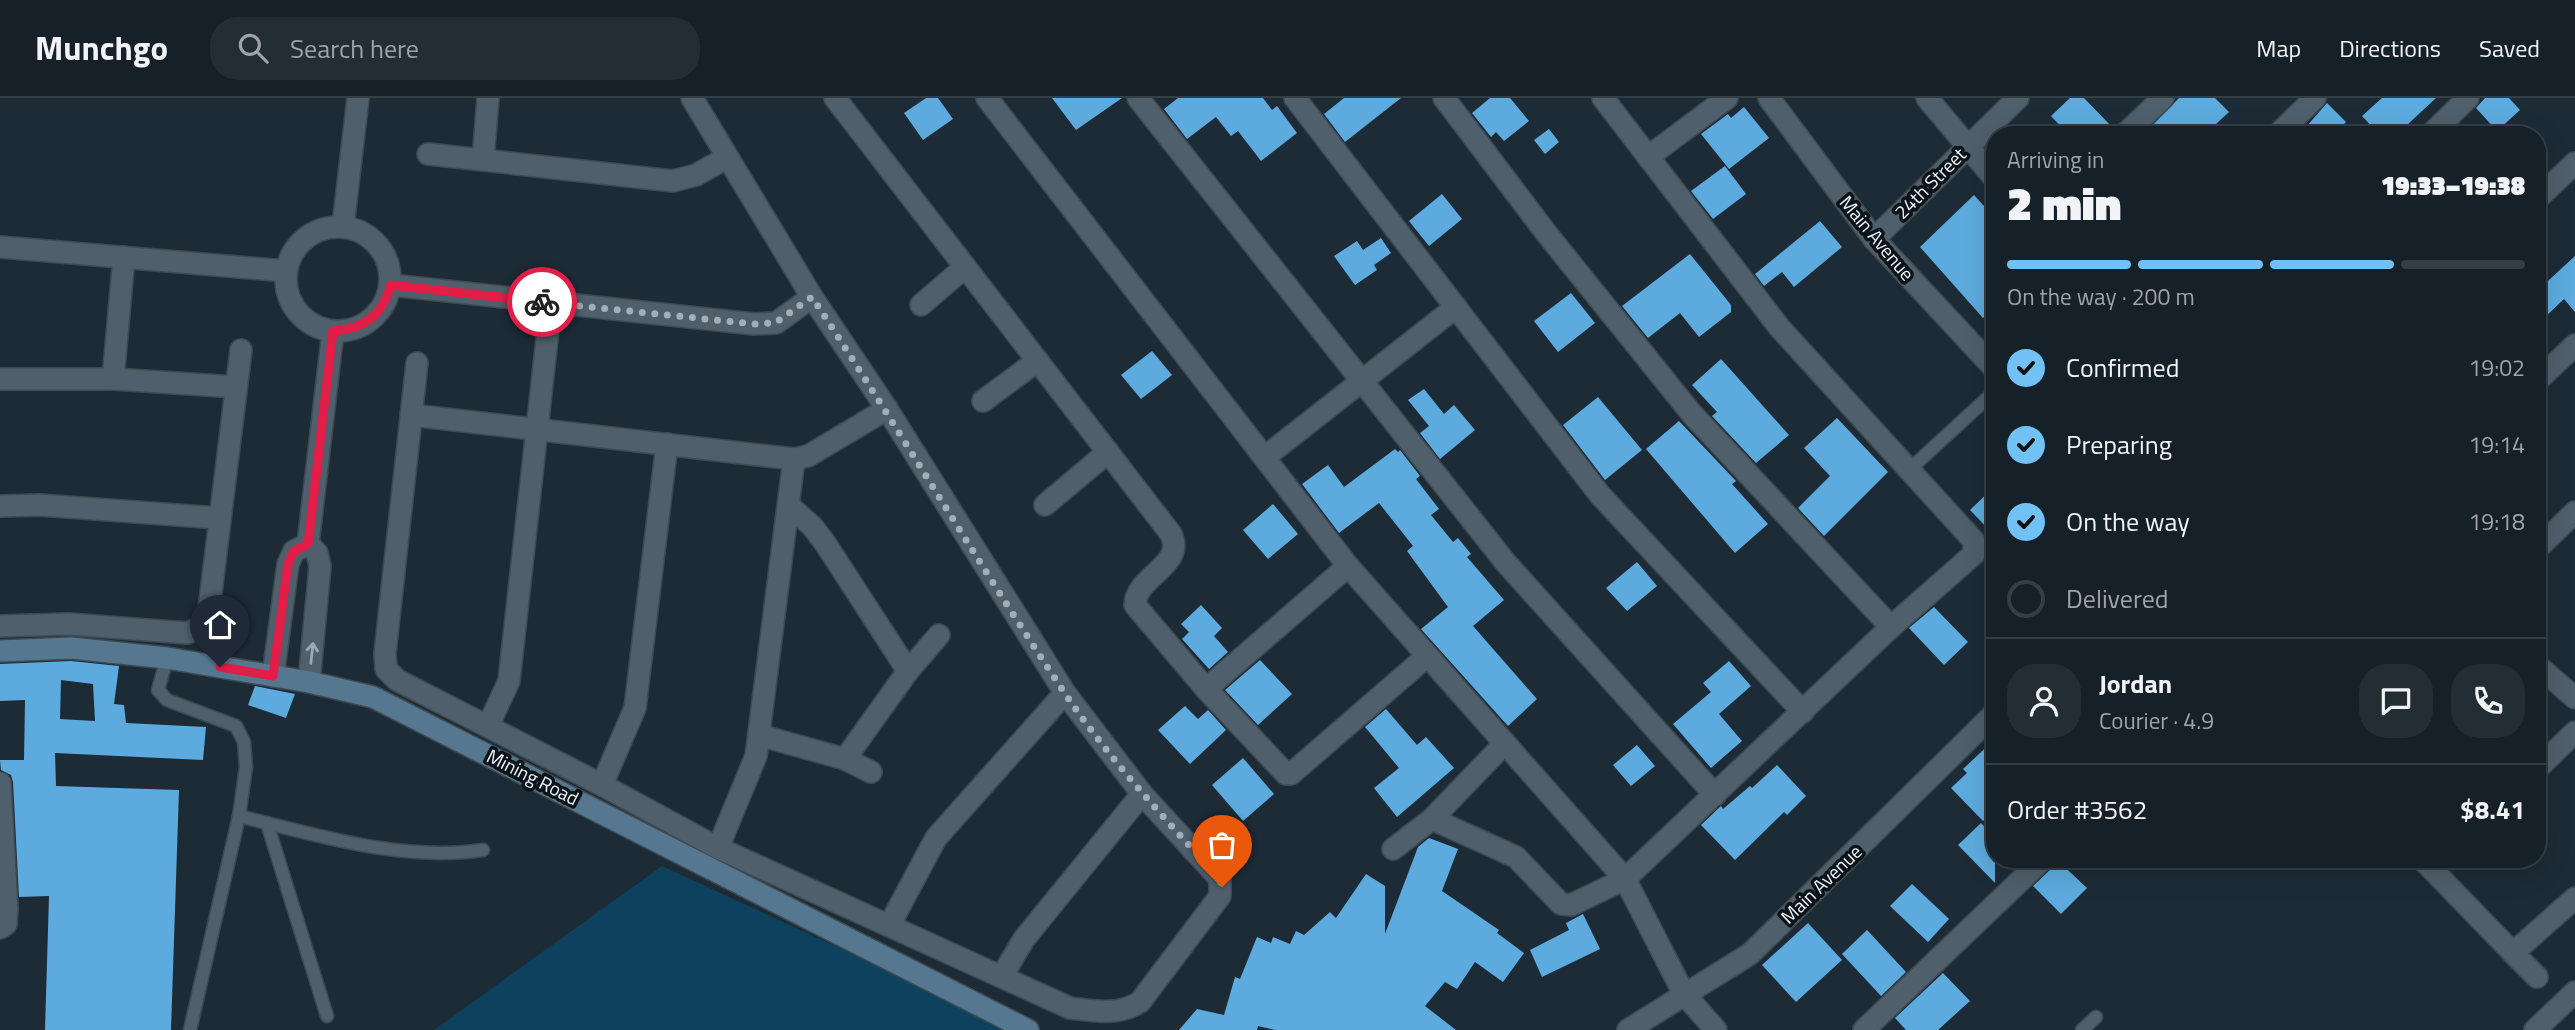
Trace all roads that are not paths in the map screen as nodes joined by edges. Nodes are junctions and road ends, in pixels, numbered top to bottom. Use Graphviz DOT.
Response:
graph roads {
  1 [pos="358,98"];
  2 [pos="488,98"];
  3 [pos="692,98"];
  4 [pos="835,98"];
  5 [pos="987,98"];
  6 [pos="1138,98"];
  7 [pos="1295,98"];
  8 [pos="1444,98"];
  9 [pos="1603,98"];
  10 [pos="1727,98"];
  11 [pos="1769,98"];
  12 [pos="1927,98"];
  13 [pos="2018,98"];
  14 [pos="2163,98"];
  15 [pos="2315,98"];
  16 [pos="2468,98"];
  17 [pos="1989,126"];
  18 [pos="2133,126"];
  19 [pos="2286,126"];
  20 [pos="2439,126"];
  21 [pos="1986,129"];
  22 [pos="1966,148"];
  23 [pos="428,154"];
  24 [pos="1648,157"];
  25 [pos="726,158"];
  26 [pos="483,160"];
  27 [pos="2575,163"];
  28 [pos="1986,169"];
  29 [pos="2546,190"];
  30 [pos="343,226"];
  31 [pos="1874,239"];
  32 [pos="0,247"];
  33 [pos="124,257"];
  34 [pos="965,267"];
  35 [pos="286,271"];
  36 [pos="391,285"];
  37 [pos="812,297"];
  38 [pos="551,303"];
  39 [pos="921,305"];
  40 [pos="1456,307"];
  41 [pos="333,331"];
  42 [pos="2575,345"];
  43 [pos="241,350"];
  44 [pos="1986,359"];
  45 [pos="1037,361"];
  46 [pos="417,363"];
  47 [pos="2546,372"];
  48 [pos="113,379"];
  49 [pos="0,380"];
  50 [pos="1365,381"];
  51 [pos="236,387"];
  52 [pos="1986,399"];
  53 [pos="983,401"];
  54 [pos="887,409"];
  55 [pos="411,415"];
  56 [pos="537,429"];
  57 [pos="667,444"];
  58 [pos="1108,452"];
  59 [pos="1265,457"];
  60 [pos="794,459"];
  61 [pos="1910,469"];
  62 [pos="1045,505"];
  63 [pos="0,506"];
  64 [pos="789,506"];
  65 [pos="218,518"];
  66 [pos="2570,525"];
  67 [pos="2546,542"];
  68 [pos="308,544"];
  69 [pos="1348,566"];
  70 [pos="281,621"];
  71 [pos="315,625"];
  72 [pos="0,626"];
  73 [pos="1891,627"];
  74 [pos="939,635"];
  75 [pos="0,651"];
  76 [pos="1426,657"];
  77 [pos="167,658"];
  78 [pos="908,671"];
  79 [pos="2546,673"];
  80 [pos="273,676"];
  81 [pos="309,682"];
  82 [pos="1206,689"];
  83 [pos="1065,693"];
  84 [pos="2575,698"];
  85 [pos="1803,712"];
  86 [pos="1986,722"];
  87 [pos="488,726"];
  88 [pos="2575,732"];
  89 [pos="759,735"];
  90 [pos="1505,744"];
  91 [pos="845,760"];
  92 [pos="2546,760"];
  93 [pos="871,772"];
  94 [pos="0,783"];
  95 [pos="601,785"];
  96 [pos="1142,794"];
  97 [pos="1715,795"];
  98 [pos="239,816"];
  99 [pos="1432,819"];
  100 [pos="267,823"];
  101 [pos="718,848"];
  102 [pos="1393,849"];
  103 [pos="483,850"];
  104 [pos="2034,868"];
  105 [pos="2436,868"];
  106 [pos="1625,879"];
  107 [pos="2575,898"];
  108 [pos="890,924"];
  109 [pos="0,928"];
  110 [pos="2513,953"];
  111 [pos="1002,976"];
  112 [pos="2537,977"];
  113 [pos="2575,992"];
  114 [pos="1684,994"];
  115 [pos="327,1016"];
  116 [pos="2096,1017"];
  117 [pos="190,1030"];
  118 [pos="1028,1030"];
  119 [pos="1628,1030"];
  120 [pos="1716,1030"];
  121 [pos="1864,1030"];
  122 [pos="2082,1030"];
  123 [pos="2535,1030"];
  1 -- 30 [label="street"];
  2 -- 26 [label="street"];
  3 -- 25 [label="street"];
  4 -- 34 [label="street"];
  5 -- 59 [label="street"];
  6 -- 50 [label="street"];
  7 -- 40 [label="street"];
  8 -- 73 [label="street"];
  9 -- 24 [label="street"];
  10 -- 24 [label="street"];
  11 -- 31 [label="street, Main Avenue"];
  12 -- 22 [label="street"];
  13 -- 17 [label="street, 24th Street"];
  14 -- 18 [label="street"];
  15 -- 19 [label="street"];
  16 -- 20 [label="street"];
  21 -- 22 [label="street, 24th Street"];
  22 -- 28 [label="street"];
  22 -- 31 [label="street, 24th Street"];
  23 -- 26 [label="street"];
  24 -- 61 [label="street"];
  25 -- 26 [label="street"];
  25 -- 37 [label="street"];
  27 -- 29 [label="street"];
  30 -- 35 [label="street"];
  30 -- 36 [label="street"];
  31 -- 44 [label="street, Main Avenue"];
  32 -- 33 [label="street"];
  33 -- 35 [label="street"];
  33 -- 48 [label="street"];
  34 -- 39 [label="street"];
  34 -- 45 [label="street"];
  35 -- 41 [label="street"];
  36 -- 38 [label="street"];
  36 -- 41 [label="street"];
  37 -- 38 [label="street"];
  37 -- 54 [label="street"];
  38 -- 56 [label="street"];
  40 -- 50 [label="street"];
  40 -- 85 [label="street"];
  41 -- 68 [label="street"];
  42 -- 47 [label="street"];
  43 -- 51 [label="street"];
  45 -- 53 [label="street"];
  45 -- 58 [label="street"];
  46 -- 55 [label="street"];
  48 -- 49 [label="street"];
  48 -- 51 [label="street"];
  50 -- 59 [label="street"];
  50 -- 97 [label="street"];
  51 -- 65 [label="street"];
  52 -- 61 [label="lane"];
  54 -- 60 [label="street"];
  54 -- 83 [label="street"];
  55 -- 56 [label="street"];
  55 -- 87 [label="street"];
  56 -- 57 [label="street"];
  56 -- 87 [label="street"];
  57 -- 60 [label="street"];
  57 -- 95 [label="street"];
  58 -- 62 [label="street"];
  58 -- 82 [label="street"];
  59 -- 69 [label="street"];
  60 -- 64 [label="street"];
  61 -- 73 [label="street"];
  63 -- 65 [label="street"];
  64 -- 78 [label="street"];
  64 -- 89 [label="street"];
  65 -- 72 [label="street"];
  66 -- 67 [label="street"];
  68 -- 70 [label="street"];
  68 -- 71 [label="street"];
  69 -- 76 [label="street"];
  69 -- 82 [label="street"];
  70 -- 71 [label="street"];
  70 -- 80 [label="street"];
  81 -- 71 [label="street, one-way"];
  73 -- 85 [label="street"];
  74 -- 78 [label="street"];
  75 -- 77 [label="street, Mining Road"];
  76 -- 82 [label="street"];
  76 -- 90 [label="street"];
  77 -- 80 [label="street, Mining Road"];
  77 -- 98 [label="lane"];
  78 -- 91 [label="street"];
  79 -- 84 [label="street"];
  80 -- 81 [label="street, Mining Road"];
  81 -- 118 [label="street, Mining Road"];
  83 -- 96 [label="street"];
  83 -- 108 [label="street"];
  85 -- 97 [label="street"];
  86 -- 114 [label="street, Main Avenue"];
  87 -- 95 [label="street"];
  88 -- 92 [label="street"];
  89 -- 91 [label="street"];
  89 -- 101 [label="street"];
  90 -- 99 [label="street"];
  90 -- 106 [label="street"];
  91 -- 93 [label="street"];
  94 -- 109 [label="street"];
  95 -- 101 [label="street"];
  96 -- 111 [label="street"];
  96 -- 111 [label="street"];
  97 -- 106 [label="street"];
  98 -- 100 [label="lane"];
  98 -- 117 [label="lane"];
  99 -- 102 [label="street"];
  99 -- 106 [label="street"];
  100 -- 103 [label="lane"];
  100 -- 115 [label="lane"];
  101 -- 108 [label="street"];
  104 -- 121 [label="street"];
  105 -- 110 [label="street"];
  106 -- 114 [label="street"];
  107 -- 110 [label="street"];
  108 -- 111 [label="street"];
  110 -- 112 [label="street"];
  113 -- 123 [label="street"];
  114 -- 119 [label="street, Main Avenue"];
  114 -- 120 [label="street"];
  116 -- 122 [label="lane"];
}
